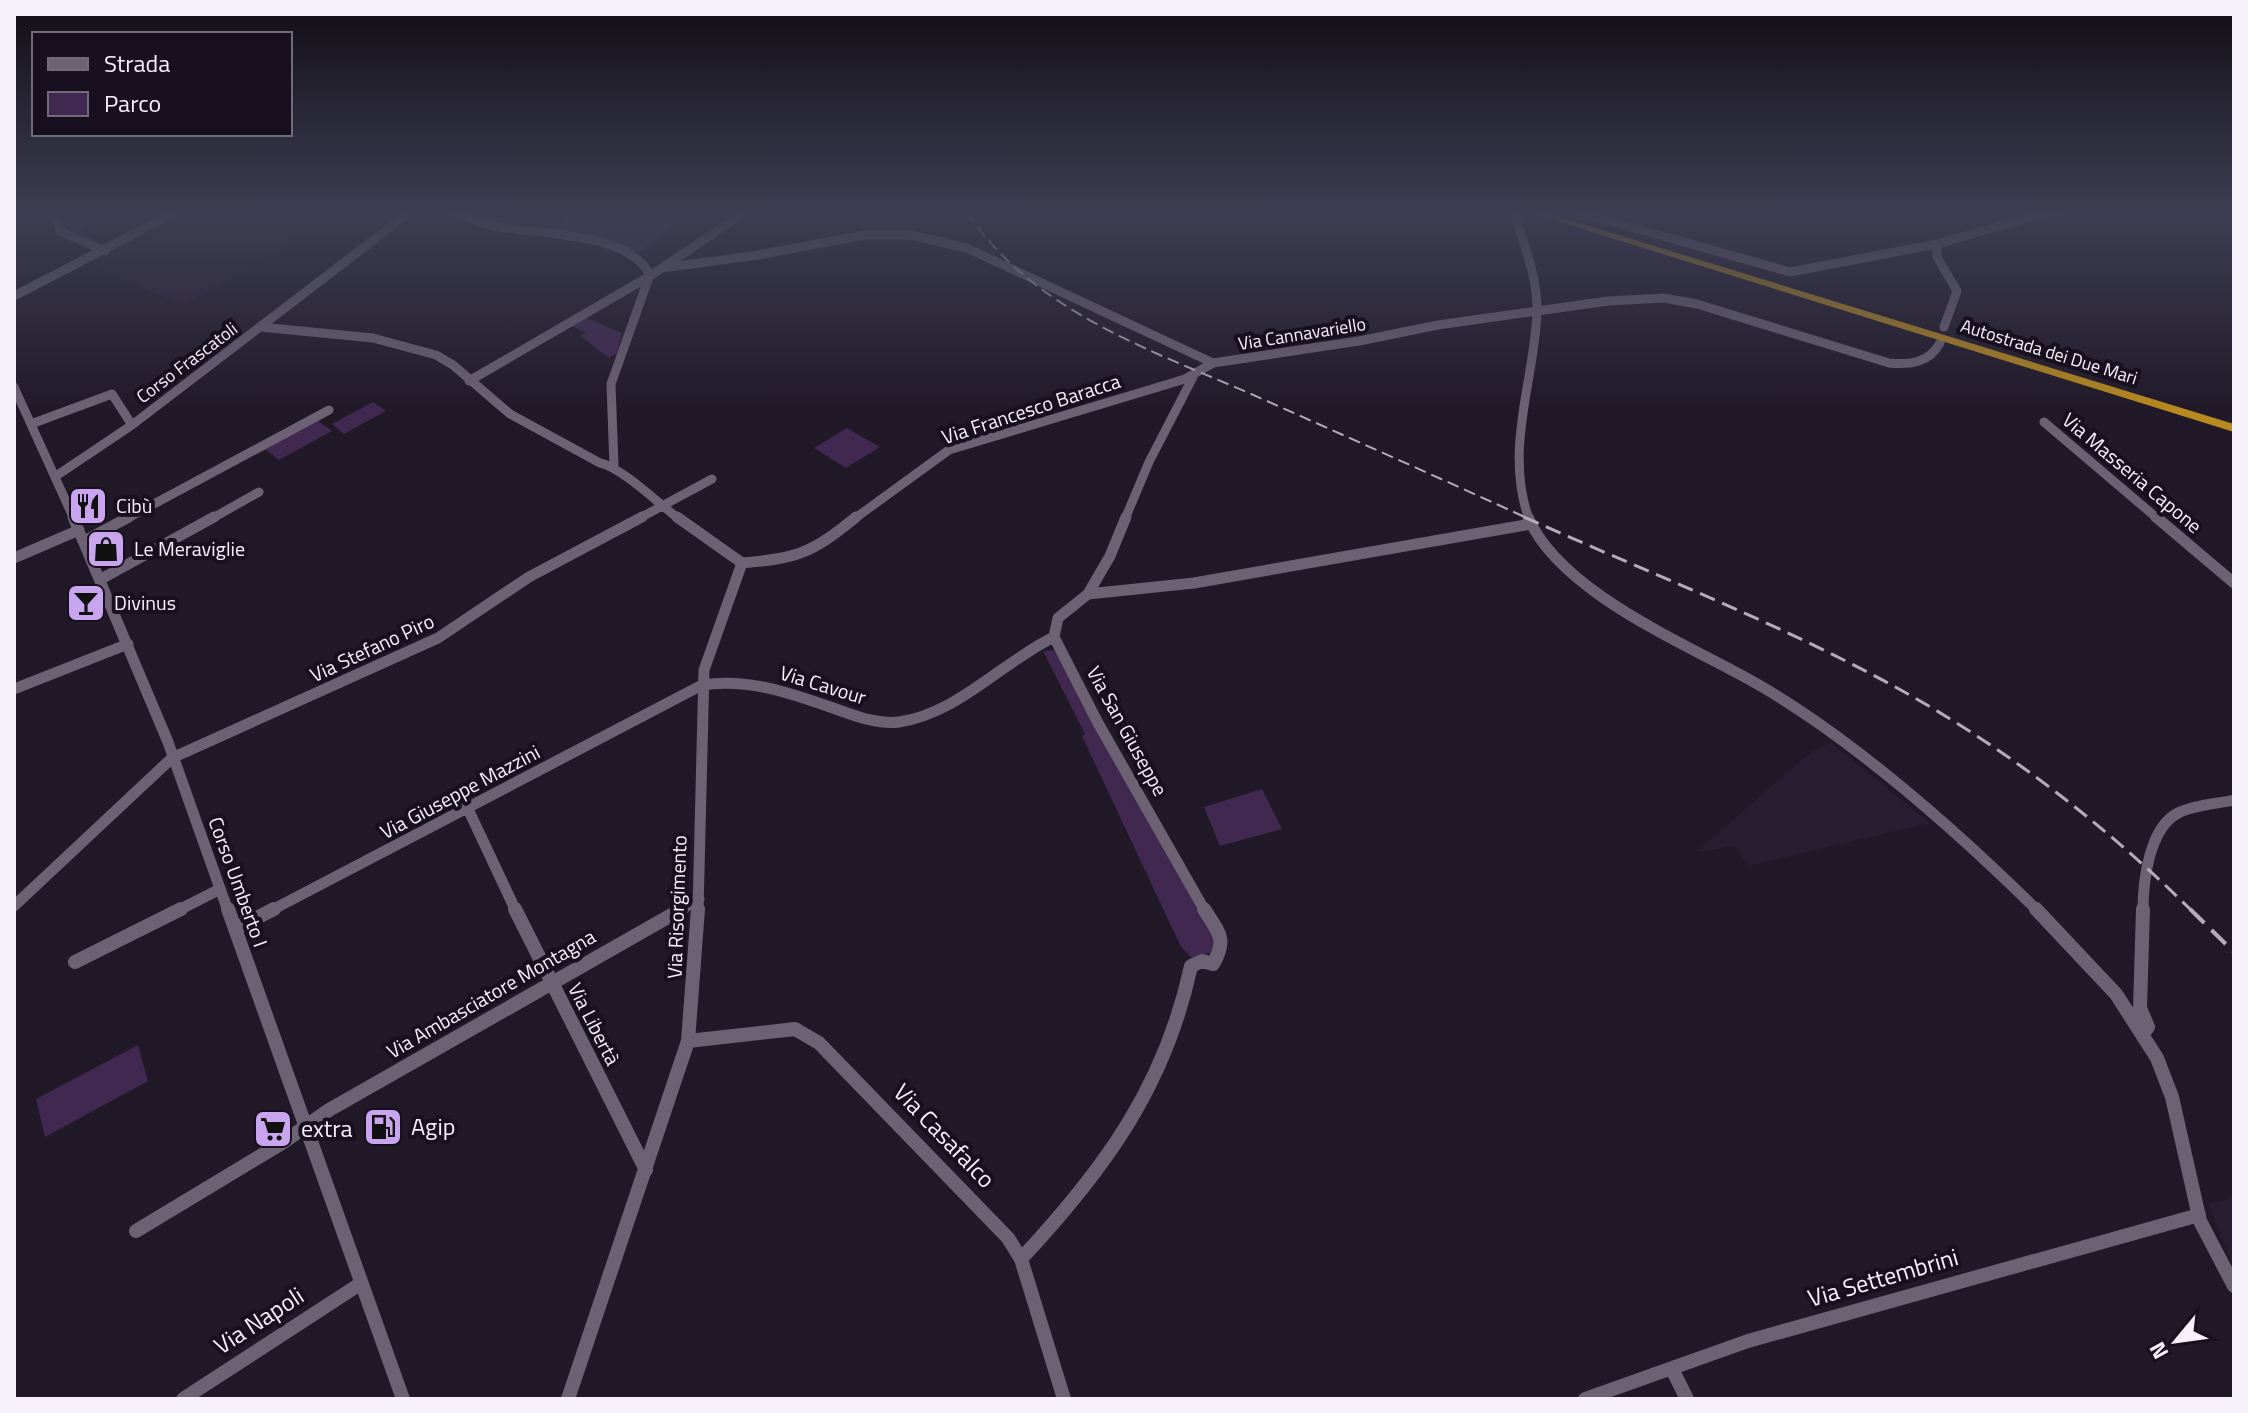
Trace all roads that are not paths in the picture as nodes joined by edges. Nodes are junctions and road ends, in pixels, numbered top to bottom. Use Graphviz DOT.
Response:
graph roads {
  1 [pos="51,278"];
  2 [pos="322,278"];
  3 [pos="647,278"];
  4 [pos="649,278"];
  5 [pos="1031,278"];
  6 [pos="1533,278"];
  7 [pos="1747,278"];
  8 [pos="1767,278"];
  9 [pos="1949,278"];
  10 [pos="14,296"];
  11 [pos="1538,311"];
  12 [pos="260,327"];
  13 [pos="1944,327"];
  14 [pos="1940,343"];
  15 [pos="1213,363"];
  16 [pos="1193,377"];
  17 [pos="469,381"];
  18 [pos="14,387"];
  19 [pos="329,410"];
  20 [pos="2234,421"];
  21 [pos="2044,422"];
  22 [pos="31,424"];
  23 [pos="132,425"];
  24 [pos="2234,428"];
  25 [pos="614,466"];
  26 [pos="56,476"];
  27 [pos="712,479"];
  28 [pos="259,492"];
  29 [pos="663,506"];
  30 [pos="1531,524"];
  31 [pos="82,535"];
  32 [pos="14,558"];
  33 [pos="742,563"];
  34 [pos="101,579"];
  35 [pos="2234,583"];
  36 [pos="1088,594"];
  37 [pos="1054,637"];
  38 [pos="128,644"];
  39 [pos="702,685"];
  40 [pos="14,689"];
  41 [pos="172,758"];
  42 [pos="2234,800"];
  43 [pos="468,809"];
  44 [pos="220,889"];
  45 [pos="699,899"];
  46 [pos="14,906"];
  47 [pos="235,929"];
  48 [pos="75,962"];
  49 [pos="551,984"];
  50 [pos="2144,1031"];
  51 [pos="688,1041"];
  52 [pos="305,1126"];
  53 [pos="646,1170"];
  54 [pos="2199,1215"];
  55 [pos="136,1231"];
  56 [pos="1021,1259"];
  57 [pos="360,1284"];
  58 [pos="2234,1286"];
  59 [pos="1672,1369"];
  60 [pos="183,1399"];
  61 [pos="403,1399"];
  62 [pos="568,1399"];
  63 [pos="1064,1399"];
  64 [pos="1585,1399"];
  65 [pos="1687,1399"];
  1 -- 10 [label="street"];
  2 -- 12 [label="street, Corso Frascatoli"];
  3 -- 17 [label="street"];
  4 -- 25 [label="street"];
  5 -- 15 [label="street"];
  6 -- 11 [label="street"];
  7 -- 24 [label="highway, Autostrada dei Due Mari"];
  8 -- 20 [label="highway, Autostrada dei Due Mari"];
  9 -- 13 [label="street"];
  11 -- 14 [label="street, Via Cannavariello"];
  11 -- 15 [label="street, Via Cannavariello"];
  11 -- 30 [label="street"];
  12 -- 17 [label="street"];
  12 -- 23 [label="street, Corso Frascatoli"];
  15 -- 16 [label="street, Via Francesco Baracca"];
  16 -- 33 [label="street, Via Francesco Baracca"];
  16 -- 36 [label="street"];
  17 -- 25 [label="street"];
  18 -- 22 [label="street, Corso Umberto I"];
  19 -- 31 [label="street"];
  21 -- 35 [label="street, Via Masseria Capone"];
  22 -- 23 [label="street"];
  22 -- 26 [label="street, Corso Umberto I"];
  23 -- 26 [label="street, Corso Frascatoli"];
  25 -- 29 [label="street"];
  26 -- 31 [label="street, Corso Umberto I"];
  27 -- 29 [label="street, Via Stefano Piro"];
  28 -- 34 [label="street"];
  29 -- 33 [label="street"];
  29 -- 41 [label="street, Via Stefano Piro"];
  30 -- 36 [label="street"];
  30 -- 50 [label="street"];
  31 -- 32 [label="street"];
  31 -- 34 [label="street, Corso Umberto I"];
  33 -- 39 [label="street, Via Risorgimento"];
  34 -- 38 [label="street, Corso Umberto I"];
  36 -- 37 [label="street"];
  37 -- 39 [label="street, Via Cavour"];
  37 -- 56 [label="street, Via San Giuseppe"];
  38 -- 40 [label="street"];
  38 -- 41 [label="street, Corso Umberto I"];
  39 -- 43 [label="street, Via Giuseppe Mazzini"];
  39 -- 45 [label="street, Via Risorgimento"];
  41 -- 44 [label="street, Corso Umberto I"];
  41 -- 46 [label="street, Via Stefano Piro"];
  42 -- 50 [label="street"];
  43 -- 47 [label="street, Via Giuseppe Mazzini"];
  43 -- 49 [label="street, Via Libertà"];
  44 -- 47 [label="street, Corso Umberto I"];
  44 -- 48 [label="street"];
  45 -- 49 [label="street, Via Ambasciatore Montagna"];
  45 -- 51 [label="street, Via Risorgimento"];
  47 -- 52 [label="street, Corso Umberto I"];
  49 -- 52 [label="street, Via Ambasciatore Montagna"];
  49 -- 53 [label="street, Via Libertà"];
  50 -- 54 [label="street"];
  51 -- 53 [label="street, Via Risorgimento"];
  51 -- 56 [label="street, Via Casafalco"];
  52 -- 55 [label="street, Via Ambasciatore Montagna"];
  52 -- 57 [label="street, Corso Umberto I"];
  53 -- 62 [label="street, Via Risorgimento"];
  54 -- 58 [label="street"];
  54 -- 59 [label="street, Via Settembrini"];
  56 -- 63 [label="street, Via Casafalco"];
  57 -- 60 [label="street, Via Napoli"];
  57 -- 61 [label="street, Corso Umberto I"];
  59 -- 64 [label="street, Via Settembrini"];
  59 -- 65 [label="street"];
}
